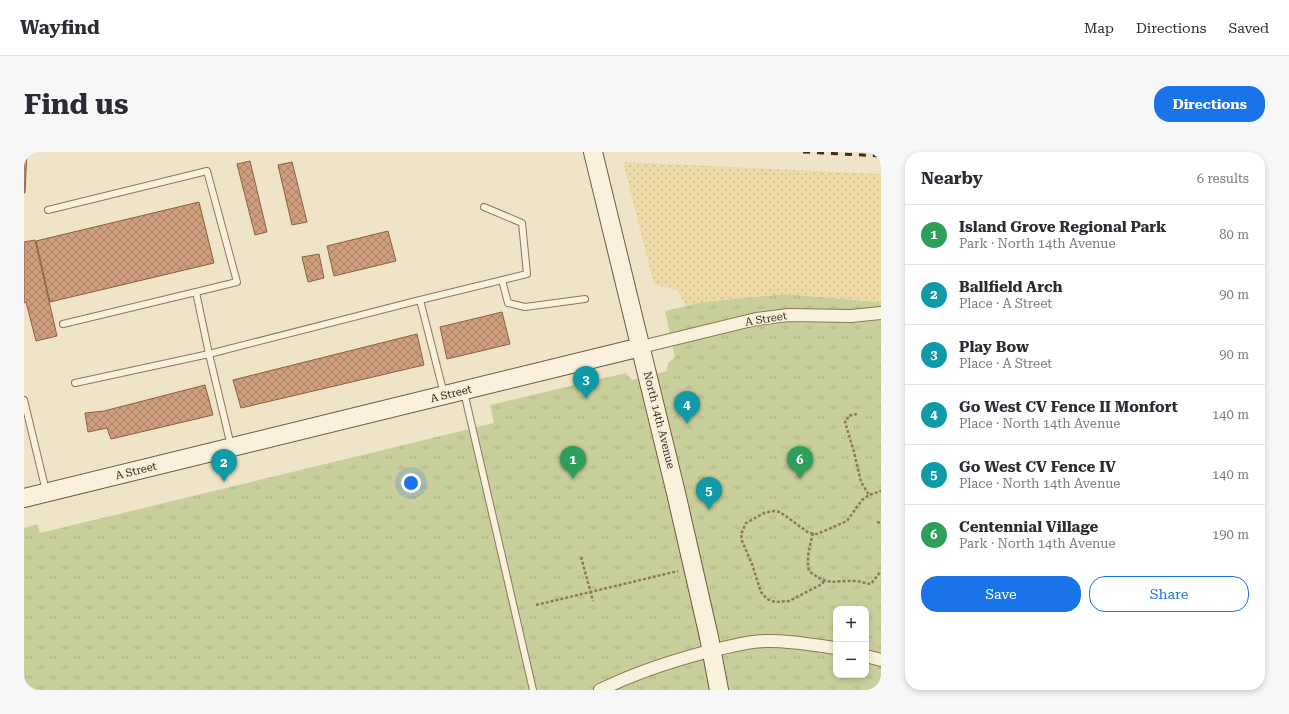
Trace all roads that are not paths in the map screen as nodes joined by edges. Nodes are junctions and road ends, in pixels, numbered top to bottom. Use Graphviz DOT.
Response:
graph roads {
  1 [pos="593,152"];
  2 [pos="484,207"];
  3 [pos="48,210"];
  4 [pos="502,280"];
  5 [pos="196,292"];
  6 [pos="585,299"];
  7 [pos="420,300"];
  8 [pos="881,313"];
  9 [pos="63,324"];
  10 [pos="641,347"];
  11 [pos="209,354"];
  12 [pos="75,383"];
  13 [pos="463,390"];
  14 [pos="445,395"];
  15 [pos="24,400"];
  16 [pos="231,447"];
  17 [pos="47,492"];
  18 [pos="24,498"];
  19 [pos="833,648"];
  20 [pos="712,651"];
  21 [pos="869,657"];
  22 [pos="881,660"];
  23 [pos="533,690"];
  24 [pos="600,690"];
  25 [pos="719,690"];
  1 -- 10 [label="street, North 14th Avenue"];
  2 -- 4 [label="lane"];
  3 -- 5 [label="lane"];
  4 -- 6 [label="lane"];
  4 -- 7 [label="lane"];
  5 -- 9 [label="lane"];
  5 -- 11 [label="lane"];
  7 -- 11 [label="lane"];
  7 -- 14 [label="lane"];
  8 -- 10 [label="street, A Street"];
  10 -- 13 [label="street, A Street"];
  10 -- 20 [label="street, North 14th Avenue"];
  11 -- 12 [label="lane"];
  11 -- 16 [label="lane"];
  13 -- 14 [label="street, A Street"];
  13 -- 23 [label="lane"];
  14 -- 16 [label="street, A Street"];
  15 -- 17 [label="lane"];
  16 -- 17 [label="street, A Street"];
  17 -- 18 [label="street, A Street"];
  19 -- 20 [label="street"];
  20 -- 24 [label="street"];
  20 -- 25 [label="street, North 14th Avenue"];
  21 -- 22 [label="street"];
}
